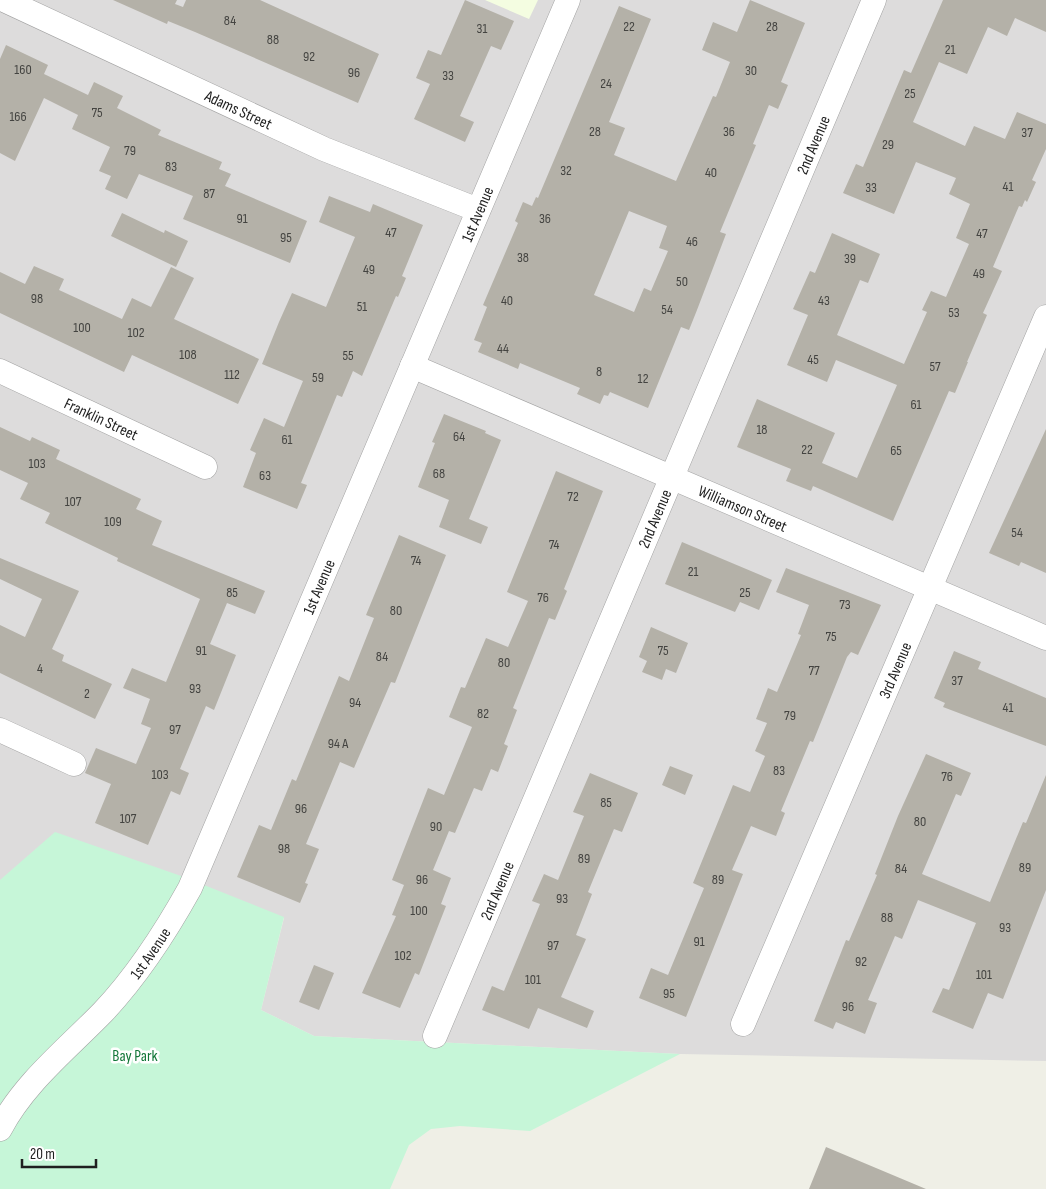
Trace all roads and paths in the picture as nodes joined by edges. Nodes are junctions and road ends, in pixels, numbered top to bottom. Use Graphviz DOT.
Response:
graph roads {
  1 [pos="4,0"];
  2 [pos="568,0"];
  3 [pos="874,0"];
  4 [pos="478,210"];
  5 [pos="1046,317"];
  6 [pos="412,366"];
  7 [pos="0,371"];
  8 [pos="204,467"];
  9 [pos="670,477"];
  10 [pos="930,588"];
  11 [pos="1046,638"];
  12 [pos="0,730"];
  13 [pos="74,764"];
  14 [pos="744,1024"];
  15 [pos="435,1036"];
  16 [pos="0,1128"];
  1 -- 4 [label="street, Adams Street"];
  2 -- 4 [label="street, 1st Avenue"];
  3 -- 9 [label="street, 2nd Avenue"];
  4 -- 6 [label="street, 1st Avenue"];
  5 -- 10 [label="street, 3rd Avenue"];
  6 -- 9 [label="street, Williamson Street"];
  6 -- 16 [label="street, 1st Avenue"];
  7 -- 8 [label="street, Franklin Street"];
  9 -- 10 [label="street, Williamson Street"];
  9 -- 15 [label="street, 2nd Avenue"];
  10 -- 11 [label="street, Williamson Street"];
  10 -- 14 [label="street, 3rd Avenue"];
  12 -- 13 [label="street"];
}
